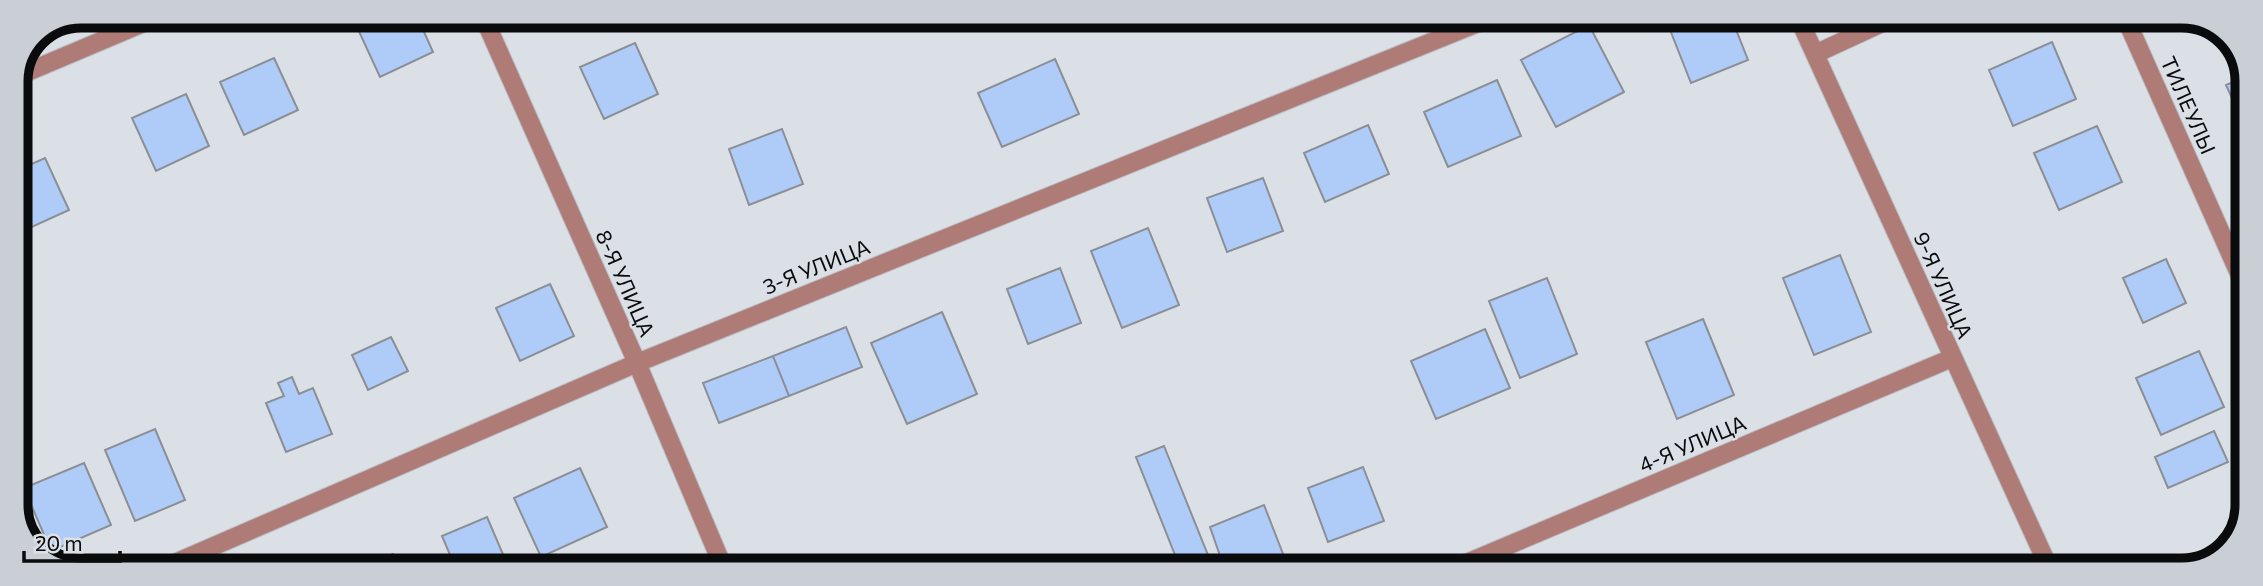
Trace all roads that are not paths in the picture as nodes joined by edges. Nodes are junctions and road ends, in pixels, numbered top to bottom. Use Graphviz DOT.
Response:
graph roads {
  1 [pos="132,28"];
  2 [pos="488,28"];
  3 [pos="1466,28"];
  4 [pos="1803,28"];
  5 [pos="1871,28"];
  6 [pos="2130,28"];
  7 [pos="1815,54"];
  8 [pos="29,71"];
  9 [pos="2235,264"];
  10 [pos="1952,358"];
  11 [pos="637,363"];
  12 [pos="186,558"];
  13 [pos="719,558"];
  14 [pos="1478,558"];
  15 [pos="2044,558"];
  1 -- 8 [label="street"];
  2 -- 11 [label="street, 8-Я УЛИЦА"];
  3 -- 11 [label="street, 3-Я УЛИЦА"];
  4 -- 7 [label="street, 9-Я УЛИЦА"];
  5 -- 7 [label="street"];
  6 -- 9 [label="street, ТИЛЕУЛЫ"];
  7 -- 10 [label="street, 9-Я УЛИЦА"];
  10 -- 14 [label="street, 4-Я УЛИЦА"];
  10 -- 15 [label="street, 9-Я УЛИЦА"];
  11 -- 12 [label="street, 3-Я УЛИЦА"];
  11 -- 13 [label="street, 8-Я УЛИЦА"];
}
